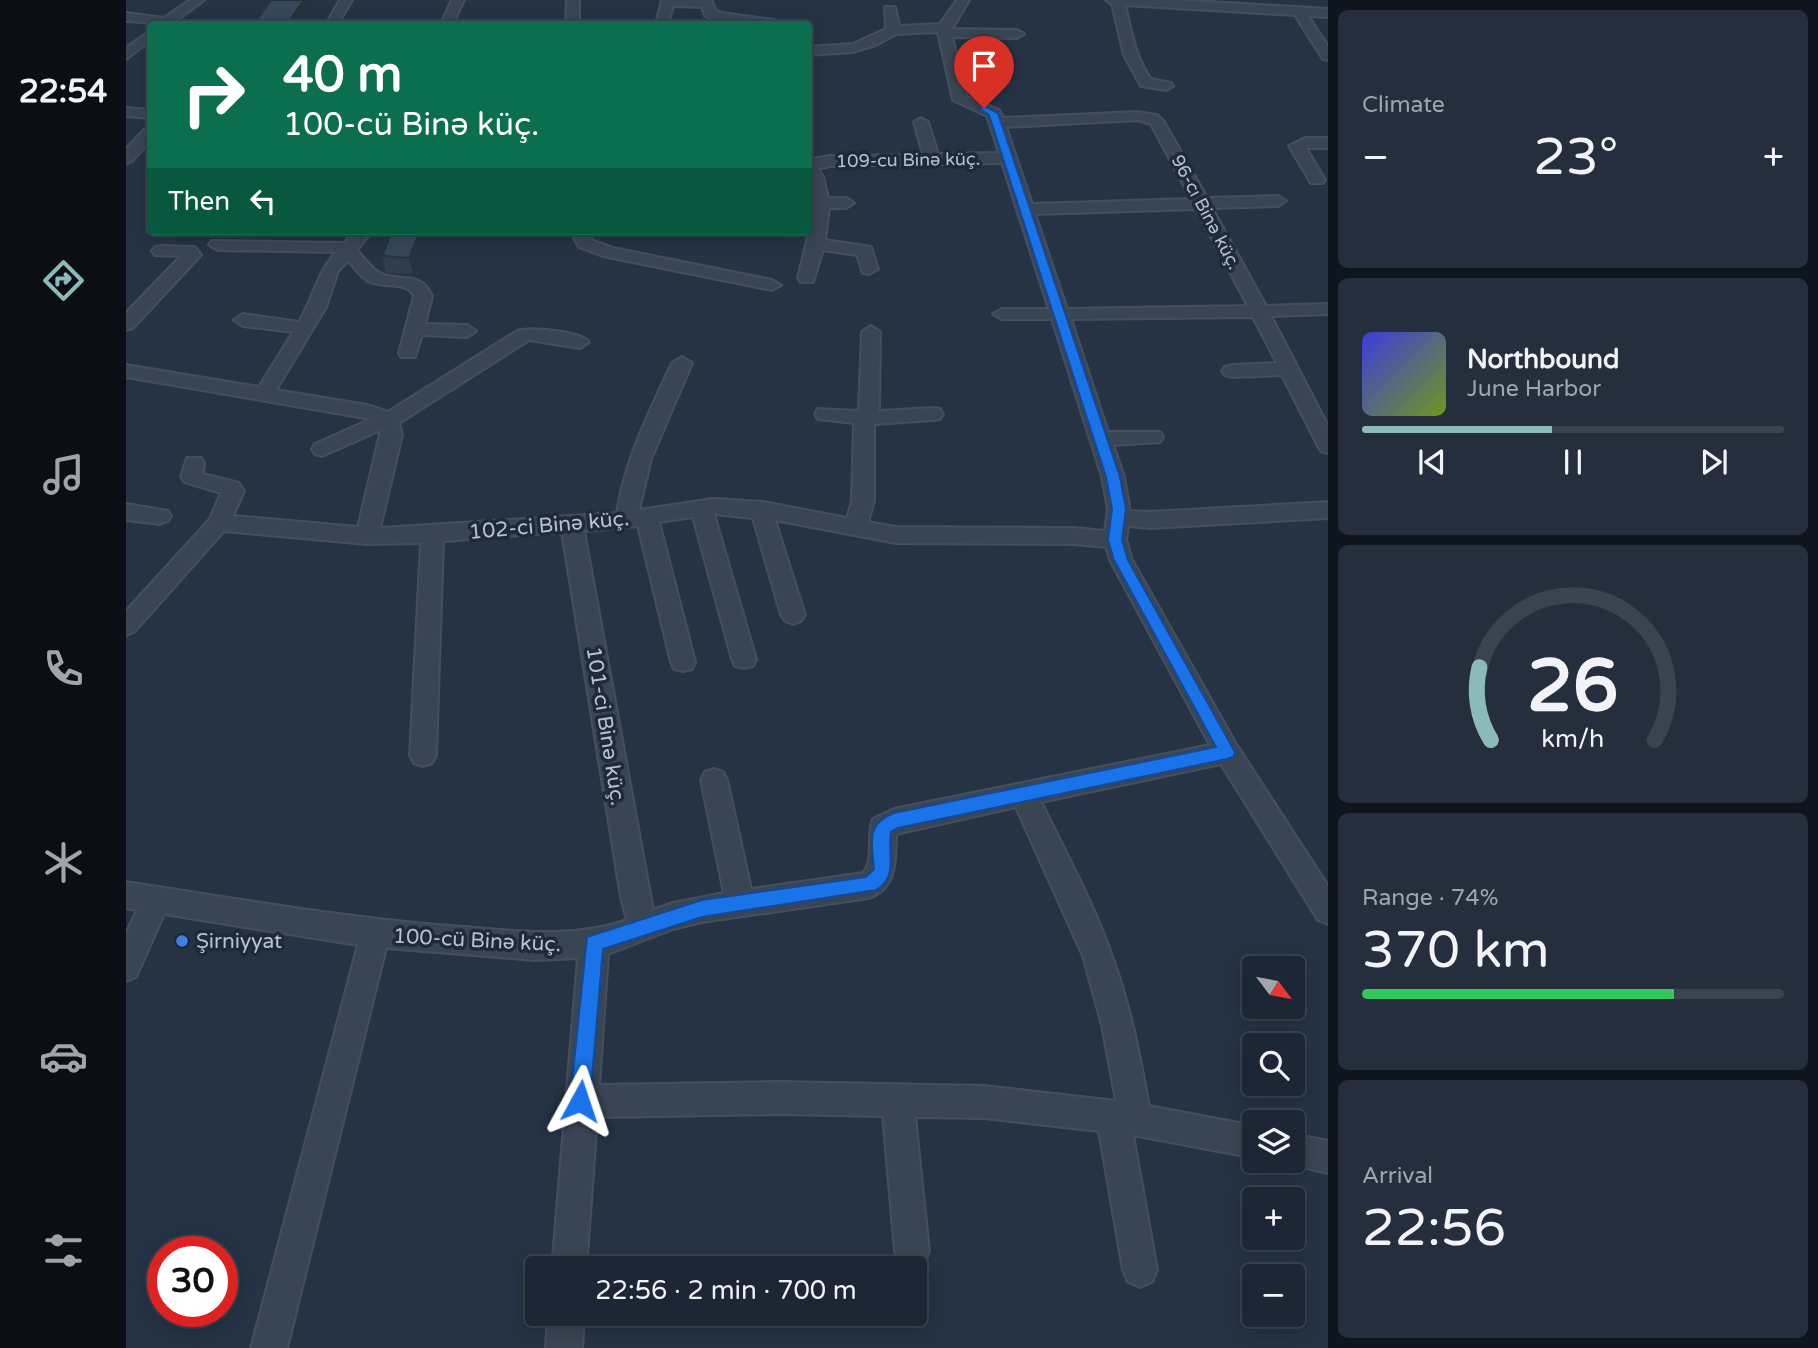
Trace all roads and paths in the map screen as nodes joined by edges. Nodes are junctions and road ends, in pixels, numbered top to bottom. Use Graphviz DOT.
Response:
graph roads {
  1 [pos="198,0"];
  2 [pos="346,0"];
  3 [pos="458,0"];
  4 [pos="573,0"];
  5 [pos="724,0"];
  6 [pos="963,0"];
  7 [pos="1112,0"];
  8 [pos="668,1"];
  9 [pos="1118,1"];
  10 [pos="1137,1"];
  11 [pos="708,3"];
  12 [pos="890,9"];
  13 [pos="1300,13"];
  14 [pos="1328,13"];
  15 [pos="126,17"];
  16 [pos="152,21"];
  17 [pos="168,21"];
  18 [pos="334,21"];
  19 [pos="448,21"];
  20 [pos="573,21"];
  21 [pos="663,21"];
  22 [pos="750,21"];
  23 [pos="893,30"];
  24 [pos="945,30"];
  25 [pos="1017,34"];
  26 [pos="147,38"];
  27 [pos="812,51"];
  28 [pos="126,55"];
  29 [pos="1328,56"];
  30 [pos="1166,86"];
  31 [pos="126,113"];
  32 [pos="147,114"];
  33 [pos="921,122"];
  34 [pos="997,123"];
  35 [pos="147,135"];
  36 [pos="1328,143"];
  37 [pos="126,158"];
  38 [pos="1009,158"];
  39 [pos="932,159"];
  40 [pos="812,165"];
  41 [pos="812,171"];
  42 [pos="1317,180"];
  43 [pos="1278,201"];
  44 [pos="820,203"];
  45 [pos="846,203"];
  46 [pos="1201,204"];
  47 [pos="1027,209"];
  48 [pos="360,235"];
  49 [pos="583,235"];
  50 [pos="816,244"];
  51 [pos="218,245"];
  52 [pos="348,249"];
  53 [pos="161,251"];
  54 [pos="869,269"];
  55 [pos="807,278"];
  56 [pos="772,285"];
  57 [pos="1328,309"];
  58 [pos="1260,312"];
  59 [pos="1002,314"];
  60 [pos="1062,315"];
  61 [pos="243,320"];
  62 [pos="126,323"];
  63 [pos="305,328"];
  64 [pos="416,329"];
  65 [pos="467,331"];
  66 [pos="871,332"];
  67 [pos="580,342"];
  68 [pos="408,353"];
  69 [pos="682,363"];
  70 [pos="1288,369"];
  71 [pos="126,371"];
  72 [pos="1232,371"];
  73 [pos="264,394"];
  74 [pos="825,414"];
  75 [pos="933,414"];
  76 [pos="869,418"];
  77 [pos="388,421"];
  78 [pos="1153,437"];
  79 [pos="1101,439"];
  80 [pos="1328,446"];
  81 [pos="322,449"];
  82 [pos="194,463"];
  83 [pos="701,507"];
  84 [pos="763,510"];
  85 [pos="1328,510"];
  86 [pos="126,512"];
  87 [pos="160,516"];
  88 [pos="1118,517"];
  89 [pos="637,518"];
  90 [pos="219,523"];
  91 [pos="572,524"];
  92 [pos="855,528"];
  93 [pos="432,534"];
  94 [pos="367,536"];
  95 [pos="1115,540"];
  96 [pos="793,615"];
  97 [pos="126,626"];
  98 [pos="744,659"];
  99 [pos="682,662"];
  100 [pos="1227,752"];
  101 [pos="423,755"];
  102 [pos="714,780"];
  103 [pos="1023,793"];
  104 [pos="1316,872"];
  105 [pos="126,895"];
  106 [pos="156,900"];
  107 [pos="740,903"];
  108 [pos="1328,911"];
  109 [pos="643,926"];
  110 [pos="375,934"];
  111 [pos="594,943"];
  112 [pos="126,967"];
  113 [pos="897,1100"];
  114 [pos="580,1101"];
  115 [pos="1124,1117"];
  116 [pos="1242,1140"];
  117 [pos="1305,1152"];
  118 [pos="1328,1157"];
  119 [pos="912,1251"];
  120 [pos="570,1256"];
  121 [pos="1140,1270"];
  122 [pos="565,1326"];
  123 [pos="270,1348"];
  124 [pos="564,1348"];
  1 -- 17 [label="street"];
  2 -- 18 [label="street"];
  3 -- 19 [label="street"];
  4 -- 20 [label="street"];
  5 -- 11 [label="street"];
  6 -- 24 [label="street"];
  7 -- 9 [label="street"];
  8 -- 11 [label="street"];
  8 -- 21 [label="street"];
  9 -- 10 [label="street"];
  9 -- 30 [label="street"];
  10 -- 13 [label="street"];
  11 -- 22 [label="street"];
  12 -- 23 [label="street"];
  13 -- 14 [label="street"];
  13 -- 29 [label="street"];
  15 -- 16 [label="street"];
  23 -- 24 [label="street"];
  23 -- 27 [label="street"];
  24 -- 25 [label="street"];
  24 -- 34 [label="street"];
  26 -- 28 [label="street"];
  31 -- 32 [label="street"];
  33 -- 39 [label="street"];
  34 -- 38 [label="street"];
  34 -- 46 [label="street, 96-cı Binə küç."];
  35 -- 37 [label="street"];
  36 -- 42 [label="street"];
  38 -- 39 [label="street, 109-cu Binə küç."];
  38 -- 47 [label="street"];
  39 -- 40 [label="street, 109-cu Binə küç."];
  41 -- 44 [label="street"];
  43 -- 46 [label="street"];
  44 -- 45 [label="street"];
  44 -- 50 [label="street"];
  46 -- 47 [label="street"];
  46 -- 58 [label="street, 96-cı Binə küç."];
  47 -- 60 [label="street"];
  48 -- 52 [label="street"];
  49 -- 56 [label="street"];
  50 -- 54 [label="street"];
  50 -- 55 [label="street"];
  51 -- 52 [label="street"];
  52 -- 63 [label="street"];
  52 -- 64 [label="street"];
  53 -- 62 [label="street"];
  57 -- 58 [label="street"];
  58 -- 60 [label="street"];
  58 -- 70 [label="street, 96-cı Binə küç."];
  59 -- 60 [label="street"];
  60 -- 79 [label="street"];
  61 -- 63 [label="street"];
  63 -- 73 [label="street"];
  64 -- 65 [label="street"];
  64 -- 68 [label="street"];
  66 -- 76 [label="street"];
  67 -- 77 [label="street"];
  69 -- 89 [label="street"];
  70 -- 72 [label="street"];
  70 -- 80 [label="street, 96-cı Binə küç."];
  71 -- 73 [label="street"];
  73 -- 77 [label="street"];
  74 -- 76 [label="street"];
  75 -- 76 [label="street"];
  76 -- 92 [label="street"];
  77 -- 81 [label="street"];
  77 -- 94 [label="street"];
  78 -- 79 [label="street"];
  79 -- 88 [label="street"];
  82 -- 90 [label="street"];
  83 -- 84 [label="street, 102-ci Binə küç."];
  83 -- 89 [label="street, 102-ci Binə küç."];
  83 -- 98 [label="street"];
  84 -- 92 [label="street, 102-ci Binə küç."];
  84 -- 96 [label="street"];
  85 -- 88 [label="street"];
  86 -- 87 [label="street"];
  88 -- 95 [label="street"];
  89 -- 91 [label="street, 102-ci Binə küç."];
  89 -- 99 [label="street"];
  90 -- 94 [label="street, 102-ci Binə küç."];
  90 -- 97 [label="street"];
  91 -- 93 [label="street, 102-ci Binə küç."];
  91 -- 109 [label="street, 101-ci Binə küç."];
  92 -- 95 [label="street, 102-ci Binə küç."];
  93 -- 94 [label="street, 102-ci Binə küç."];
  93 -- 101 [label="street"];
  95 -- 100 [label="street"];
  100 -- 103 [label="street, 100-cü Binə küç."];
  100 -- 104 [label="street"];
  102 -- 107 [label="street"];
  103 -- 107 [label="street, 100-cü Binə küç."];
  103 -- 115 [label="street"];
  104 -- 108 [label="street"];
  105 -- 106 [label="street, 100-cü Binə küç."];
  106 -- 110 [label="street, 100-cü Binə küç."];
  106 -- 112 [label="street"];
  107 -- 109 [label="street, 100-cü Binə küç."];
  109 -- 111 [label="street, 100-cü Binə küç."];
  110 -- 111 [label="street, 100-cü Binə küç."];
  110 -- 123 [label="street"];
  111 -- 114 [label="street"];
  113 -- 114 [label="street"];
  113 -- 115 [label="street"];
  113 -- 119 [label="street"];
  114 -- 120 [label="street"];
  115 -- 116 [label="street"];
  115 -- 121 [label="street"];
  117 -- 118 [label="street"];
  122 -- 124 [label="street"];
}
